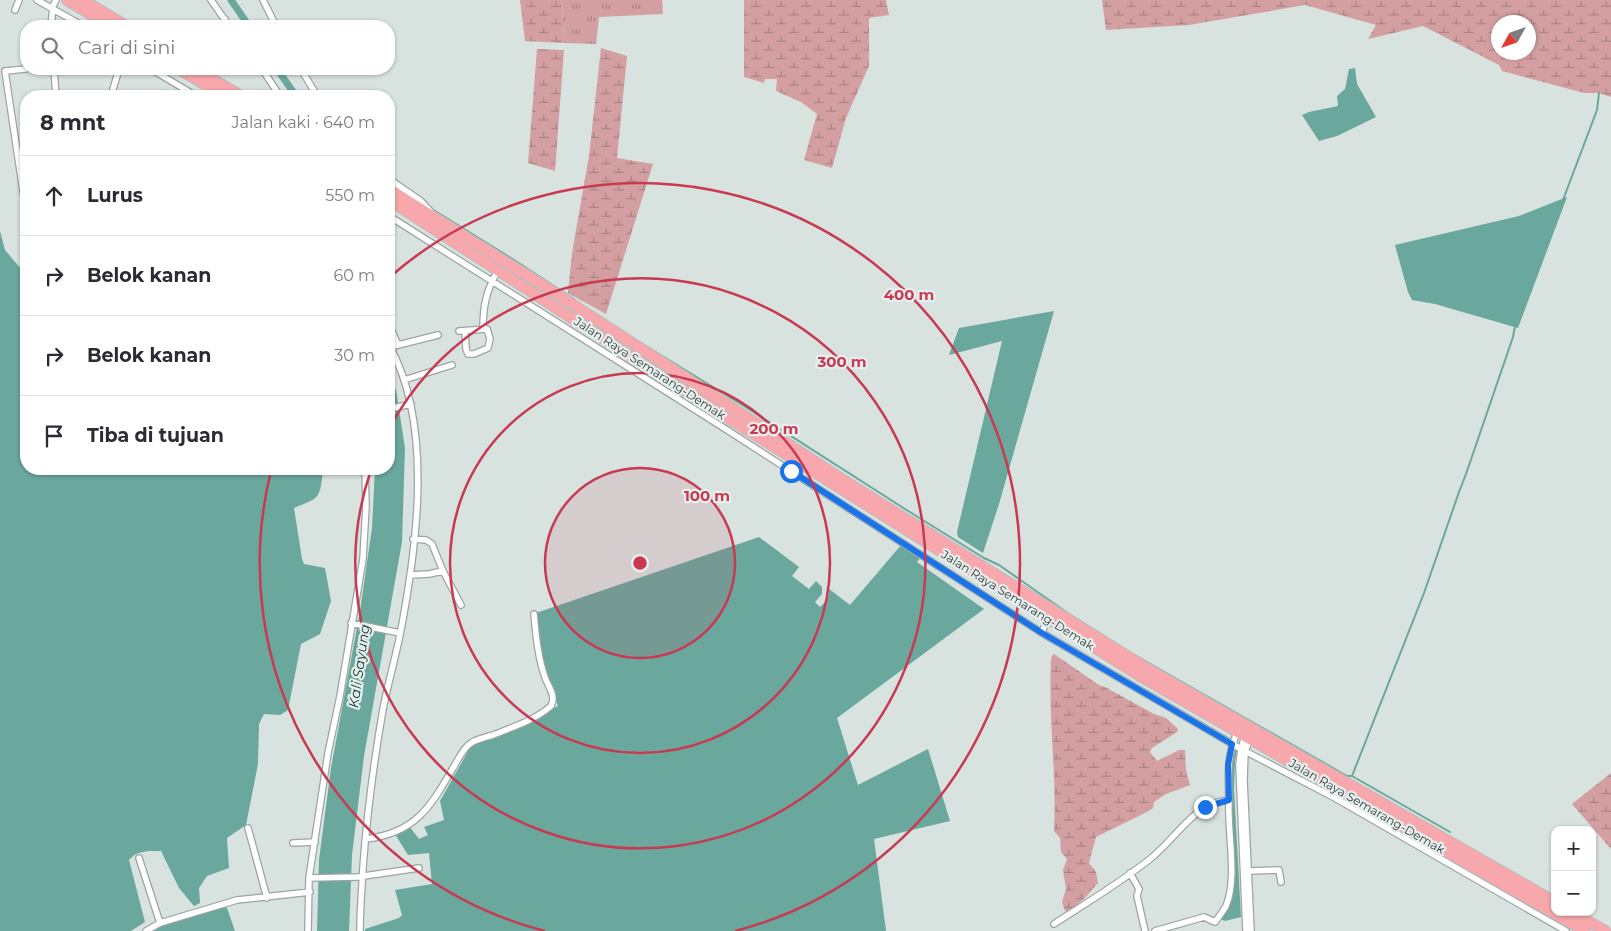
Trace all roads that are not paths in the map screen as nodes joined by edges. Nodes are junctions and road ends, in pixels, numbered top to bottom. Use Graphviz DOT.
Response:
graph roads {
  1 [pos="19,0"];
  2 [pos="37,0"];
  3 [pos="67,0"];
  4 [pos="83,0"];
  5 [pos="211,0"];
  6 [pos="263,0"];
  7 [pos="54,5"];
  8 [pos="15,10"];
  9 [pos="81,17"];
  10 [pos="225,19"];
  11 [pos="52,20"];
  12 [pos="82,20"];
  13 [pos="91,20"];
  14 [pos="116,20"];
  15 [pos="273,20"];
  16 [pos="20,69"];
  17 [pos="54,75"];
  18 [pos="117,75"];
  19 [pos="161,75"];
  20 [pos="188,75"];
  21 [pos="205,75"];
  22 [pos="266,75"];
  23 [pos="305,75"];
  24 [pos="201,84"];
  25 [pos="56,90"];
  26 [pos="113,90"];
  27 [pos="187,90"];
  28 [pos="198,90"];
  29 [pos="206,90"];
  30 [pos="213,90"];
  31 [pos="232,90"];
  32 [pos="276,90"];
  33 [pos="313,90"];
  34 [pos="18,157"];
  35 [pos="20,168"];
  36 [pos="395,183"];
  37 [pos="395,193"];
  38 [pos="395,204"];
  39 [pos="435,218"];
  40 [pos="395,219"];
  41 [pos="494,276"];
  42 [pos="482,329"];
  43 [pos="438,335"];
  44 [pos="395,338"];
  45 [pos="395,345"];
  46 [pos="398,345"];
  47 [pos="395,357"];
  48 [pos="452,364"];
  49 [pos="674,370"];
  50 [pos="404,380"];
  51 [pos="668,380"];
  52 [pos="411,404"];
  53 [pos="395,407"];
  54 [pos="365,475"];
  55 [pos="414,539"];
  56 [pos="443,572"];
  57 [pos="410,575"];
  58 [pos="461,605"];
  59 [pos="534,614"];
  60 [pos="1047,618"];
  61 [pos="353,623"];
  62 [pos="399,633"];
  63 [pos="1042,633"];
  64 [pos="1247,735"];
  65 [pos="1232,744"];
  66 [pos="1243,750"];
  67 [pos="1229,800"];
  68 [pos="1239,815"];
  69 [pos="1229,816"];
  70 [pos="248,828"];
  71 [pos="366,839"];
  72 [pos="315,842"];
  73 [pos="293,843"];
  74 [pos="139,858"];
  75 [pos="419,868"];
  76 [pos="1130,873"];
  77 [pos="1244,873"];
  78 [pos="1232,874"];
  79 [pos="360,876"];
  80 [pos="309,878"];
  81 [pos="1281,882"];
  82 [pos="310,892"];
  83 [pos="267,898"];
  84 [pos="1551,900"];
  85 [pos="1248,915"];
  86 [pos="1572,921"];
  87 [pos="160,923"];
  88 [pos="1054,924"];
  89 [pos="146,931"];
  90 [pos="308,931"];
  91 [pos="360,931"];
  92 [pos="1145,931"];
  93 [pos="1155,931"];
  94 [pos="1246,931"];
  95 [pos="1251,931"];
  96 [pos="1585,931"];
  97 [pos="1605,931"];
  1 -- 8 [label="street"];
  2 -- 7 [label="street"];
  3 -- 9 [label="highway"];
  4 -- 14 [label="highway"];
  5 -- 10 [label="street"];
  6 -- 15 [label="street"];
  7 -- 9 [label="street"];
  7 -- 11 [label="street"];
  9 -- 12 [label="street"];
  9 -- 13 [label="highway"];
  16 -- 34 [label="street"];
  17 -- 25 [label="street"];
  18 -- 26 [label="street"];
  19 -- 27 [label="street"];
  20 -- 24 [label="highway"];
  21 -- 31 [label="highway"];
  22 -- 32 [label="street"];
  23 -- 33 [label="street"];
  24 -- 28 [label="street"];
  24 -- 29 [label="street"];
  24 -- 30 [label="highway"];
  34 -- 35 [label="street"];
  36 -- 39 [label="street"];
  37 -- 39 [label="highway, Jalan Raya Semarang-Demak"];
  38 -- 41 [label="highway, Jalan Raya Semarang-Demak"];
  39 -- 49 [label="highway, Jalan Raya Semarang-Demak"];
  40 -- 41 [label="street"];
  41 -- 42 [label="street"];
  41 -- 51 [label="highway, Jalan Raya Semarang-Demak"];
  41 -- 63 [label="street"];
  42 -- 42 [label="street"];
  43 -- 46 [label="street"];
  44 -- 46 [label="street"];
  45 -- 46 [label="street"];
  47 -- 50 [label="street"];
  48 -- 50 [label="street"];
  49 -- 51 [label="highway"];
  49 -- 64 [label="highway, Jalan Raya Semarang-Demak"];
  50 -- 52 [label="street"];
  51 -- 60 [label="highway, Jalan Raya Semarang-Demak"];
  52 -- 53 [label="street"];
  52 -- 55 [label="street"];
  54 -- 61 [label="street"];
  55 -- 56 [label="street"];
  55 -- 57 [label="street"];
  56 -- 57 [label="street"];
  56 -- 58 [label="street"];
  57 -- 62 [label="street"];
  59 -- 71 [label="street"];
  60 -- 63 [label="street"];
  60 -- 64 [label="highway, Jalan Raya Semarang-Demak"];
  61 -- 62 [label="street"];
  61 -- 72 [label="street"];
  62 -- 71 [label="street"];
  63 -- 65 [label="street"];
  64 -- 65 [label="street"];
  64 -- 66 [label="street"];
  64 -- 84 [label="highway, Jalan Raya Semarang-Demak"];
  64 -- 86 [label="highway, Jalan Raya Semarang-Demak"];
  65 -- 66 [label="street"];
  65 -- 67 [label="street"];
  66 -- 68 [label="street"];
  66 -- 77 [label="street"];
  66 -- 86 [label="street"];
  67 -- 69 [label="street"];
  67 -- 76 [label="street"];
  68 -- 69 [label="street"];
  68 -- 77 [label="street"];
  69 -- 78 [label="street"];
  70 -- 83 [label="street"];
  71 -- 79 [label="street"];
  72 -- 73 [label="street"];
  72 -- 80 [label="street"];
  74 -- 87 [label="street"];
  75 -- 79 [label="street"];
  76 -- 88 [label="street"];
  76 -- 92 [label="street"];
  77 -- 78 [label="street"];
  77 -- 81 [label="street"];
  77 -- 85 [label="street"];
  78 -- 93 [label="street"];
  79 -- 80 [label="street"];
  79 -- 91 [label="street"];
  80 -- 82 [label="street"];
  82 -- 83 [label="street"];
  82 -- 90 [label="street"];
  83 -- 87 [label="street"];
  85 -- 94 [label="street"];
  85 -- 95 [label="street"];
  86 -- 96 [label="highway, Jalan Raya Semarang-Demak"];
  86 -- 97 [label="highway, Jalan Raya Semarang-Demak"];
  87 -- 89 [label="street"];
}
